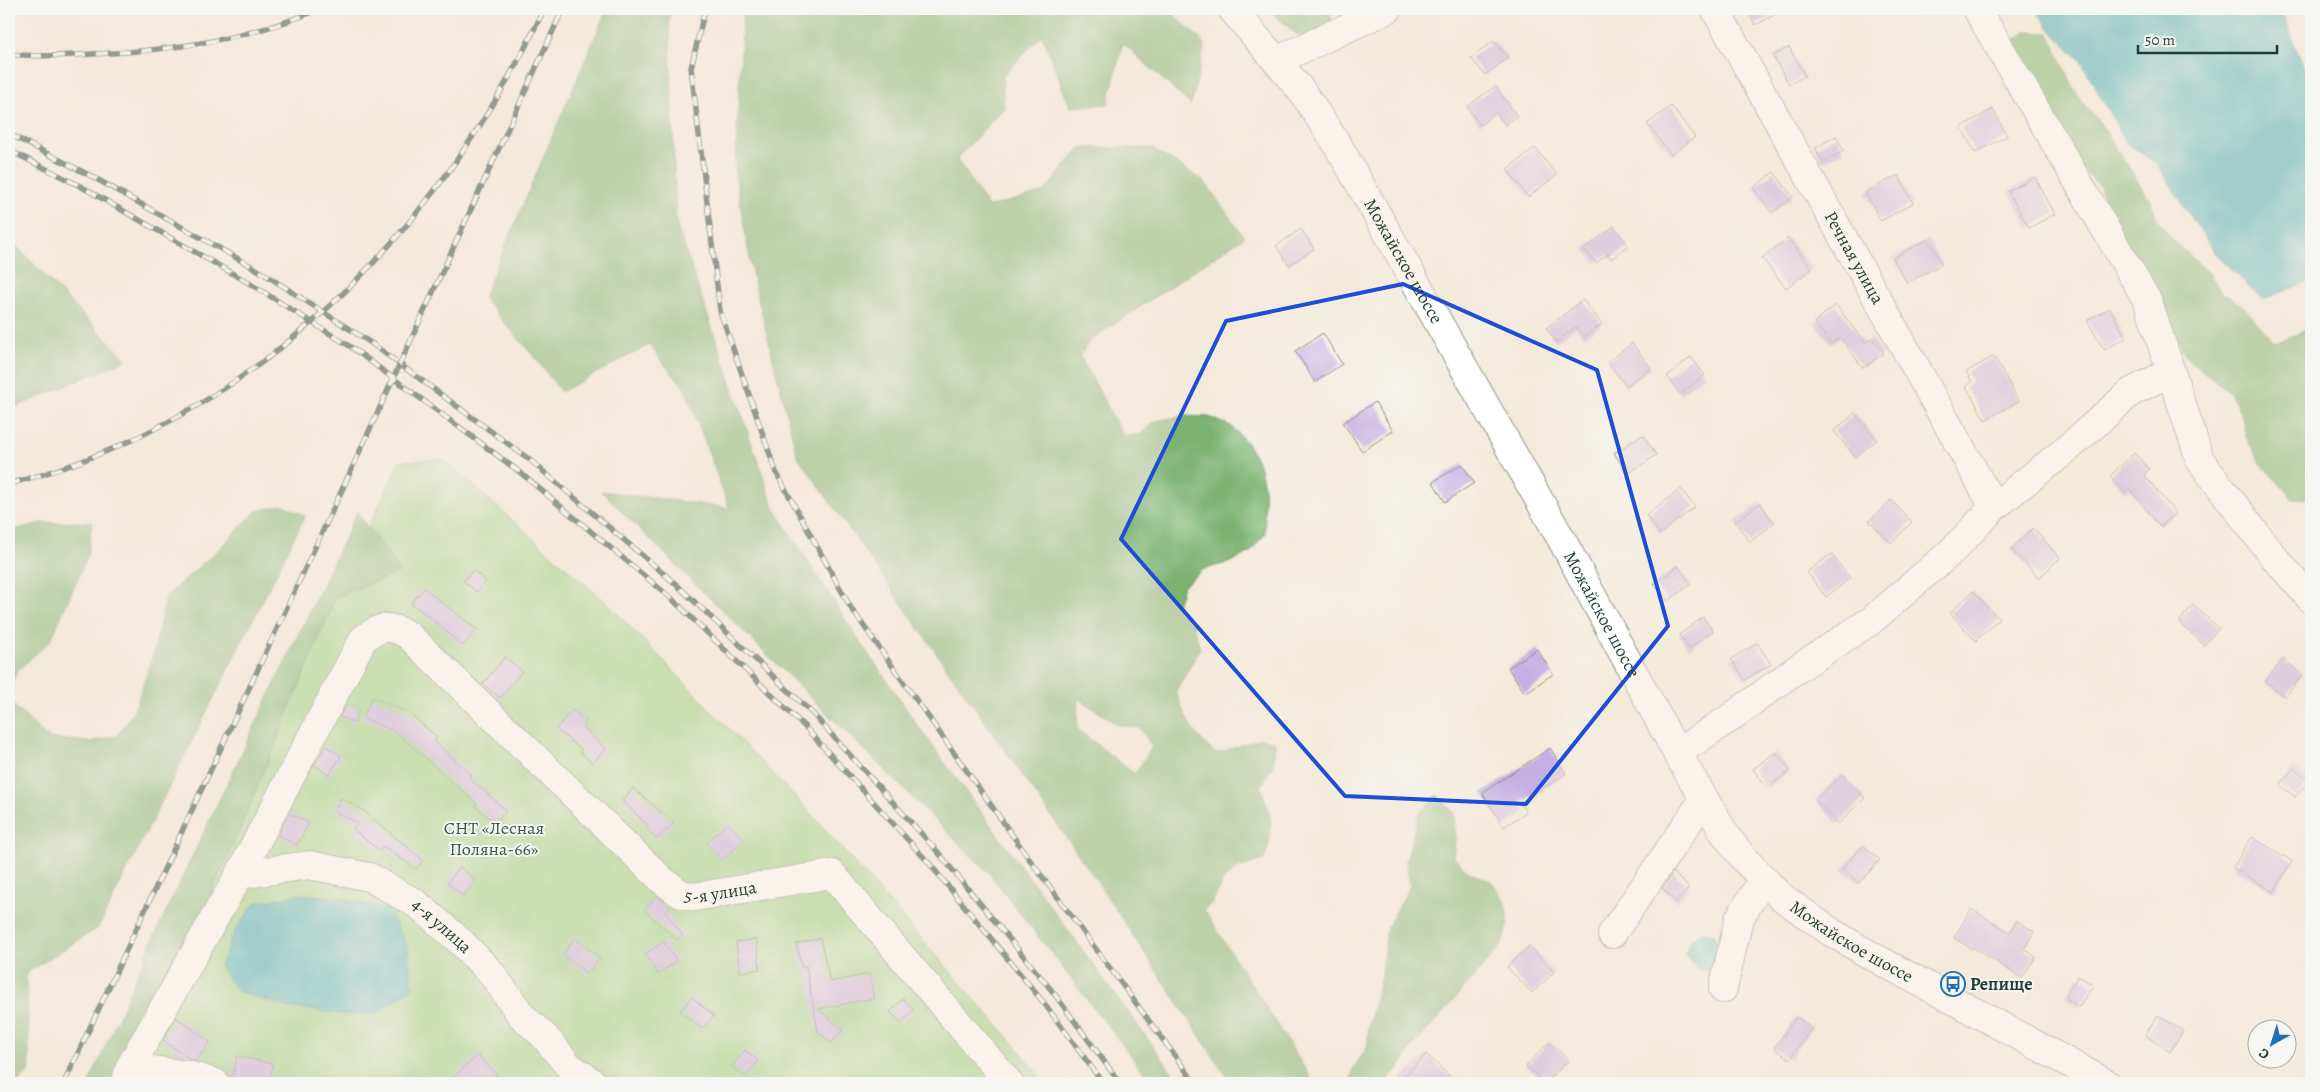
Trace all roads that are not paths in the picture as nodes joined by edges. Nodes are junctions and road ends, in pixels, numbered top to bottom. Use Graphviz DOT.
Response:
graph roads {
  1 [pos="1232,9"];
  2 [pos="1388,9"];
  3 [pos="1715,9"];
  4 [pos="1977,9"];
  5 [pos="1278,60"];
  6 [pos="2171,372"];
  7 [pos="1994,507"];
  8 [pos="2311,599"];
  9 [pos="1677,753"];
  10 [pos="1704,799"];
  11 [pos="239,875"];
  12 [pos="1762,881"];
  13 [pos="1612,934"];
  14 [pos="1723,989"];
  15 [pos="128,1075"];
  16 [pos="215,1083"];
  17 [pos="593,1083"];
  18 [pos="1009,1083"];
  19 [pos="2106,1083"];
  1 -- 5 [label="street, Можайское шоссе"];
  2 -- 5 [label="street"];
  3 -- 7 [label="street, Речная улица"];
  4 -- 6 [label="street"];
  5 -- 9 [label="street, Можайское шоссе"];
  6 -- 7 [label="street"];
  6 -- 8 [label="street"];
  7 -- 9 [label="street"];
  9 -- 10 [label="street, Можайское шоссе"];
  10 -- 12 [label="street, Можайское шоссе"];
  10 -- 13 [label="street"];
  11 -- 15 [label="street"];
  11 -- 17 [label="street, 4-я улица"];
  11 -- 18 [label="street, 5-я улица"];
  12 -- 14 [label="street"];
  12 -- 19 [label="street, Можайское шоссе"];
  15 -- 16 [label="street"];
}
